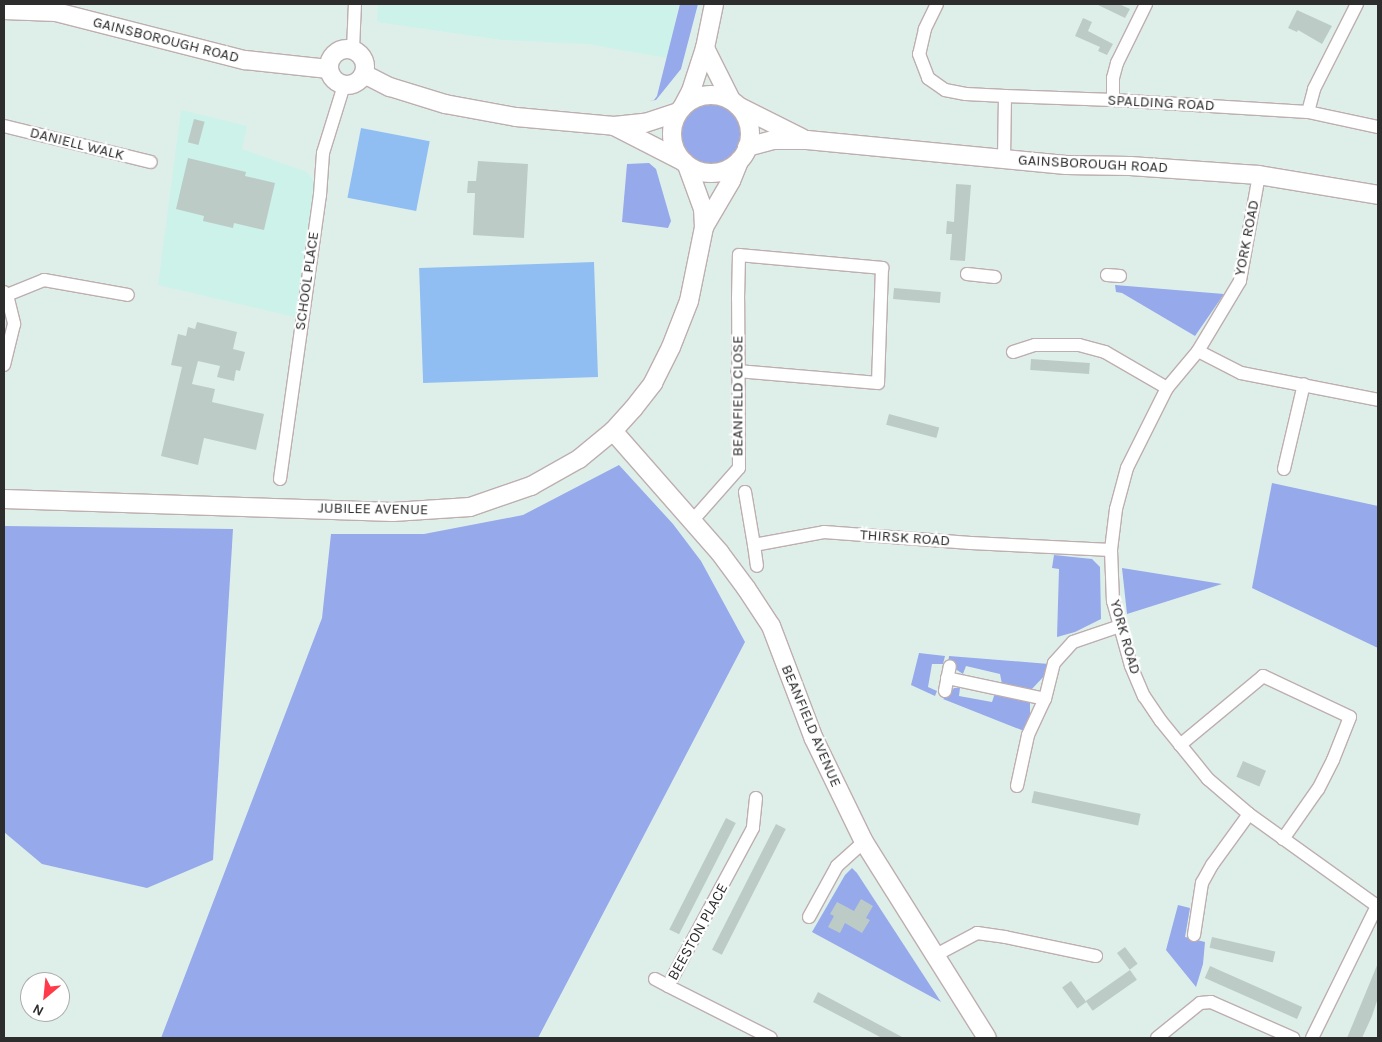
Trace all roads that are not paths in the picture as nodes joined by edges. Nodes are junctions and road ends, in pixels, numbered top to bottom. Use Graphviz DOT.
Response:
graph roads {
  1 [pos="354,4"];
  2 [pos="714,4"];
  3 [pos="937,4"];
  4 [pos="1146,4"];
  5 [pos="1357,4"];
  6 [pos="56,8"];
  7 [pos="4,10"];
  8 [pos="705,48"];
  9 [pos="352,49"];
  10 [pos="328,69"];
  11 [pos="364,74"];
  12 [pos="344,85"];
  13 [pos="1005,96"];
  14 [pos="1113,100"];
  15 [pos="735,103"];
  16 [pos="680,110"];
  17 [pos="1308,112"];
  18 [pos="4,126"];
  19 [pos="614,126"];
  20 [pos="1378,127"];
  21 [pos="807,140"];
  22 [pos="743,154"];
  23 [pos="1004,159"];
  24 [pos="686,163"];
  25 [pos="142,164"];
  26 [pos="1260,175"];
  27 [pos="1378,195"];
  28 [pos="704,227"];
  29 [pos="968,274"];
  30 [pos="995,277"];
  31 [pos="6,293"];
  32 [pos="128,295"];
  33 [pos="1198,351"];
  34 [pos="1014,352"];
  35 [pos="4,365"];
  36 [pos="738,372"];
  37 [pos="1304,384"];
  38 [pos="1167,388"];
  39 [pos="1378,400"];
  40 [pos="613,431"];
  41 [pos="1284,469"];
  42 [pos="280,479"];
  43 [pos="745,492"];
  44 [pos="4,499"];
  45 [pos="693,520"];
  46 [pos="754,545"];
  47 [pos="1110,550"];
  48 [pos="757,566"];
  49 [pos="1120,626"];
  50 [pos="947,678"];
  51 [pos="1045,698"];
  52 [pos="1180,746"];
  53 [pos="1017,786"];
  54 [pos="756,798"];
  55 [pos="1249,814"];
  56 [pos="1283,839"];
  57 [pos="864,842"];
  58 [pos="1378,905"];
  59 [pos="809,918"];
  60 [pos="1194,936"];
  61 [pos="934,956"];
  62 [pos="1096,956"];
  63 [pos="655,979"];
  64 [pos="668,986"];
  65 [pos="771,1038"];
  66 [pos="987,1038"];
  67 [pos="1158,1038"];
  68 [pos="1293,1038"];
  69 [pos="1312,1038"];
  1 -- 9 [label="street"];
  2 -- 8 [label="street"];
  3 -- 13 [label="street, SPALDING ROAD"];
  4 -- 14 [label="street"];
  5 -- 17 [label="street"];
  6 -- 7 [label="street, GAINSBOROUGH ROAD"];
  6 -- 10 [label="street, GAINSBOROUGH ROAD"];
  8 -- 15 [label="street"];
  8 -- 16 [label="street"];
  9 -- 10 [label="street"];
  9 -- 11 [label="street"];
  10 -- 12 [label="street"];
  11 -- 12 [label="street"];
  11 -- 19 [label="street"];
  12 -- 42 [label="street, SCHOOL PLACE"];
  13 -- 14 [label="street, SPALDING ROAD"];
  13 -- 23 [label="street"];
  14 -- 17 [label="street, SPALDING ROAD"];
  15 -- 16 [label="street"];
  15 -- 21 [label="street, GAINSBOROUGH ROAD"];
  15 -- 22 [label="street"];
  16 -- 19 [label="street"];
  16 -- 24 [label="street"];
  17 -- 20 [label="street, SPALDING ROAD"];
  18 -- 25 [label="street, DANIELL WALK"];
  19 -- 24 [label="street"];
  21 -- 22 [label="street, GAINSBOROUGH ROAD"];
  21 -- 23 [label="street, GAINSBOROUGH ROAD"];
  22 -- 24 [label="street"];
  22 -- 28 [label="street, JUBILEE AVENUE"];
  23 -- 26 [label="street, GAINSBOROUGH ROAD"];
  24 -- 28 [label="street, JUBILEE AVENUE"];
  26 -- 27 [label="street, GAINSBOROUGH ROAD"];
  26 -- 33 [label="street, YORK ROAD"];
  28 -- 40 [label="street, JUBILEE AVENUE"];
  29 -- 30 [label="street"];
  31 -- 32 [label="street"];
  31 -- 35 [label="street"];
  33 -- 37 [label="street"];
  33 -- 38 [label="street, YORK ROAD"];
  34 -- 38 [label="street"];
  36 -- 36 [label="street, BEANFIELD CLOSE"];
  36 -- 45 [label="street, BEANFIELD CLOSE"];
  37 -- 39 [label="street"];
  37 -- 41 [label="street"];
  38 -- 47 [label="street, YORK ROAD"];
  40 -- 44 [label="street, JUBILEE AVENUE"];
  40 -- 45 [label="street, BEANFIELD AVENUE"];
  43 -- 46 [label="street"];
  45 -- 57 [label="street, BEANFIELD AVENUE"];
  46 -- 47 [label="street, THIRSK ROAD"];
  46 -- 48 [label="street"];
  47 -- 49 [label="street, YORK ROAD"];
  49 -- 51 [label="street"];
  49 -- 52 [label="street, YORK ROAD"];
  50 -- 51 [label="street"];
  51 -- 53 [label="street"];
  52 -- 55 [label="street, YORK ROAD"];
  52 -- 56 [label="street"];
  54 -- 64 [label="street, BEESTON PLACE"];
  55 -- 56 [label="street, YORK ROAD"];
  55 -- 60 [label="street"];
  56 -- 58 [label="street, YORK ROAD"];
  57 -- 59 [label="street"];
  57 -- 61 [label="street, BEANFIELD AVENUE"];
  58 -- 69 [label="street"];
  61 -- 62 [label="street"];
  61 -- 66 [label="street, BEANFIELD AVENUE"];
  63 -- 64 [label="street"];
  64 -- 65 [label="street, BEESTON PLACE"];
  67 -- 68 [label="street"];
}
